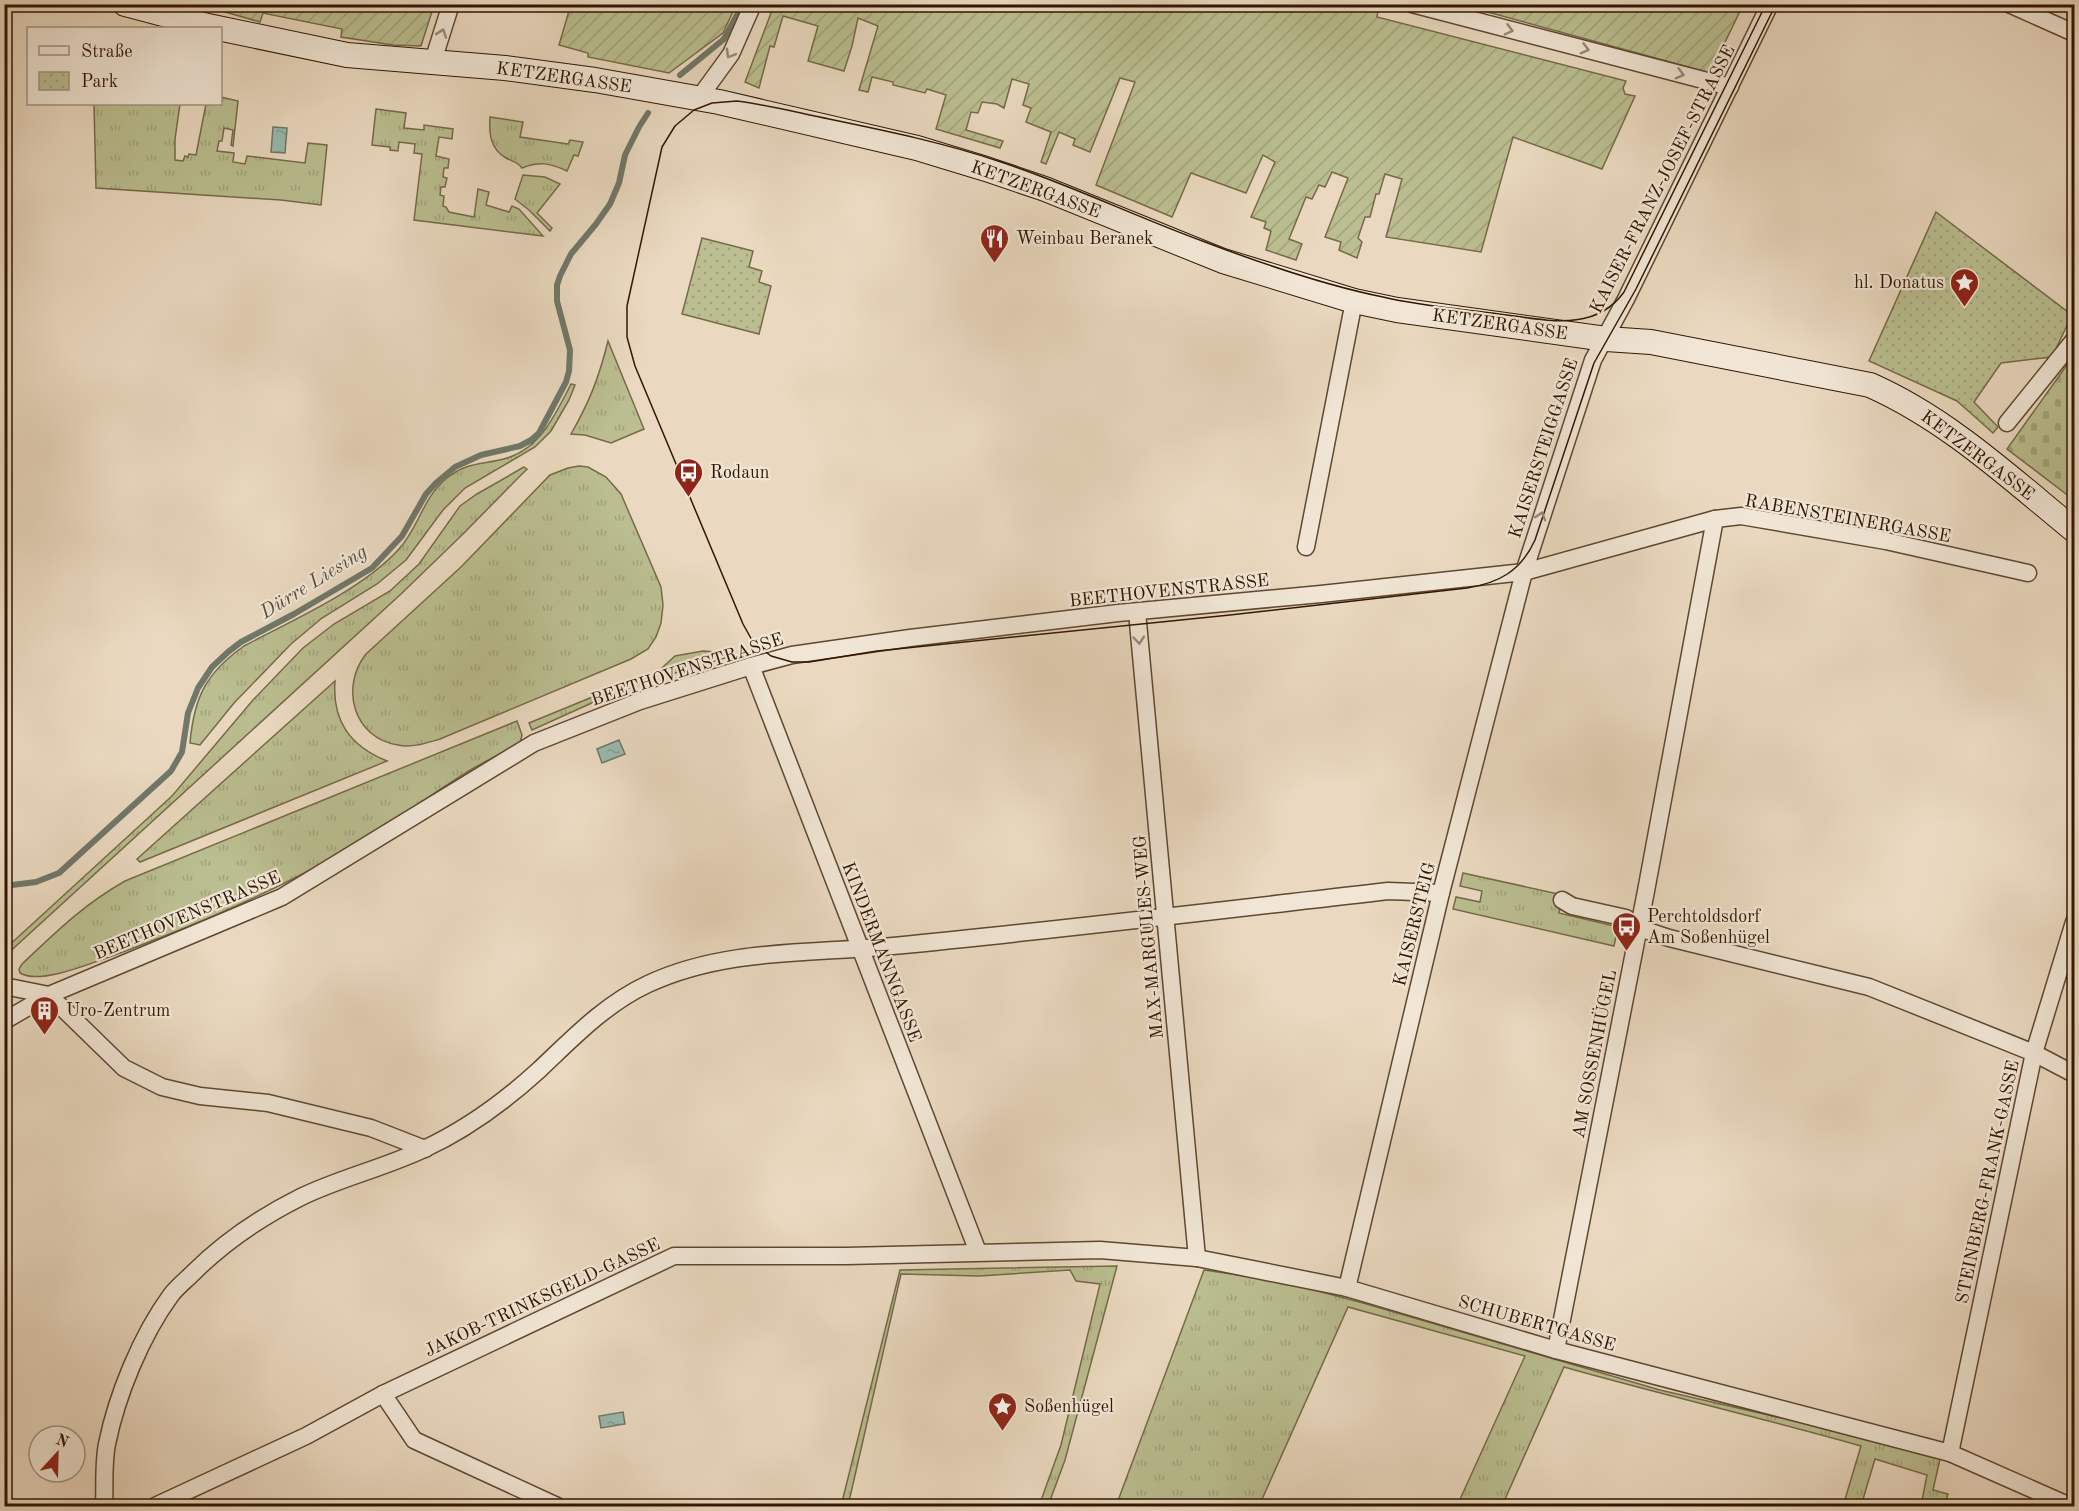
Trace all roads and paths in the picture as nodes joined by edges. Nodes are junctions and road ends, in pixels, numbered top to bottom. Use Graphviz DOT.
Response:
graph roads {
  1 [pos="125,4"];
  2 [pos="451,4"];
  3 [pos="753,4"];
  4 [pos="1412,4"];
  5 [pos="1770,4"];
  6 [pos="2009,4"];
  7 [pos="213,27"];
  8 [pos="222,29"];
  9 [pos="2074,33"];
  10 [pos="433,61"];
  11 [pos="1730,87"];
  12 [pos="699,98"];
  13 [pos="1354,301"];
  14 [pos="1603,339"];
  15 [pos="2074,340"];
  16 [pos="2007,423"];
  17 [pos="1715,519"];
  18 [pos="2074,530"];
  19 [pos="1306,548"];
  20 [pos="1524,572"];
  21 [pos="2028,573"];
  22 [pos="1137,612"];
  23 [pos="751,666"];
  24 [pos="1441,892"];
  25 [pos="1562,900"];
  26 [pos="1165,916"];
  27 [pos="2074,922"];
  28 [pos="1639,928"];
  29 [pos="860,949"];
  30 [pos="4,986"];
  31 [pos="50,995"];
  32 [pos="4,1021"];
  33 [pos="2034,1053"];
  34 [pos="2074,1074"];
  35 [pos="425,1149"];
  36 [pos="978,1252"];
  37 [pos="1197,1258"];
  38 [pos="1347,1288"];
  39 [pos="1556,1350"];
  40 [pos="382,1394"];
  41 [pos="1950,1453"];
  42 [pos="104,1506"];
  43 [pos="155,1506"];
  44 [pos="557,1506"];
  45 [pos="2070,1506"];
  1 -- 7 [label="main road, KETZERGASSE"];
  10 -- 2 [label="street, one-way"];
  3 -- 12 [label="street, one-way"];
  4 -- 11 [label="street, one-way"];
  5 -- 11 [label="street, KAISER-FRANZ-JOSEF-STRASSE"];
  6 -- 9 [label="street"];
  8 -- 10 [label="main road, KETZERGASSE"];
  10 -- 12 [label="main road, KETZERGASSE"];
  11 -- 14 [label="street, KAISER-FRANZ-JOSEF-STRASSE"];
  12 -- 13 [label="main road, KETZERGASSE"];
  13 -- 14 [label="main road, KETZERGASSE"];
  13 -- 19 [label="street"];
  14 -- 18 [label="main road, KETZERGASSE"];
  20 -- 14 [label="street, KAISERSTEIGGASSE, one-way"];
  15 -- 16 [label="street"];
  17 -- 20 [label="street, RABENSTEINERGASSE"];
  17 -- 21 [label="street, RABENSTEINERGASSE"];
  17 -- 28 [label="street, AM SOSSENHÜGEL"];
  20 -- 22 [label="street, BEETHOVENSTRASSE"];
  20 -- 24 [label="street, KAISERSTEIG"];
  22 -- 23 [label="street, BEETHOVENSTRASSE"];
  22 -- 26 [label="street, MAX-MARGULES-WEG, one-way"];
  23 -- 29 [label="street, KINDERMANNGASSE"];
  23 -- 31 [label="street, BEETHOVENSTRASSE"];
  24 -- 26 [label="street"];
  24 -- 38 [label="street, KAISERSTEIG"];
  25 -- 28 [label="street"];
  26 -- 29 [label="street"];
  26 -- 37 [label="street, MAX-MARGULES-WEG"];
  27 -- 33 [label="street, STEINBERG-FRANK-GASSE"];
  28 -- 33 [label="street"];
  28 -- 39 [label="street, AM SOSSENHÜGEL"];
  29 -- 35 [label="street"];
  29 -- 36 [label="street, KINDERMANNGASSE"];
  30 -- 31 [label="street"];
  31 -- 32 [label="street, BEETHOVENSTRASSE"];
  31 -- 35 [label="street"];
  33 -- 34 [label="street"];
  33 -- 41 [label="street, STEINBERG-FRANK-GASSE"];
  35 -- 42 [label="street"];
  36 -- 37 [label="street, SCHUBERTGASSE"];
  36 -- 40 [label="street, JAKOB-TRINKSGELD-GASSE"];
  37 -- 38 [label="street, SCHUBERTGASSE"];
  38 -- 39 [label="street, SCHUBERTGASSE"];
  39 -- 41 [label="street, SCHUBERTGASSE"];
  40 -- 43 [label="street, JAKOB-TRINKSGELD-GASSE"];
  40 -- 44 [label="street"];
  41 -- 45 [label="street, SCHUBERTGASSE"];
}
